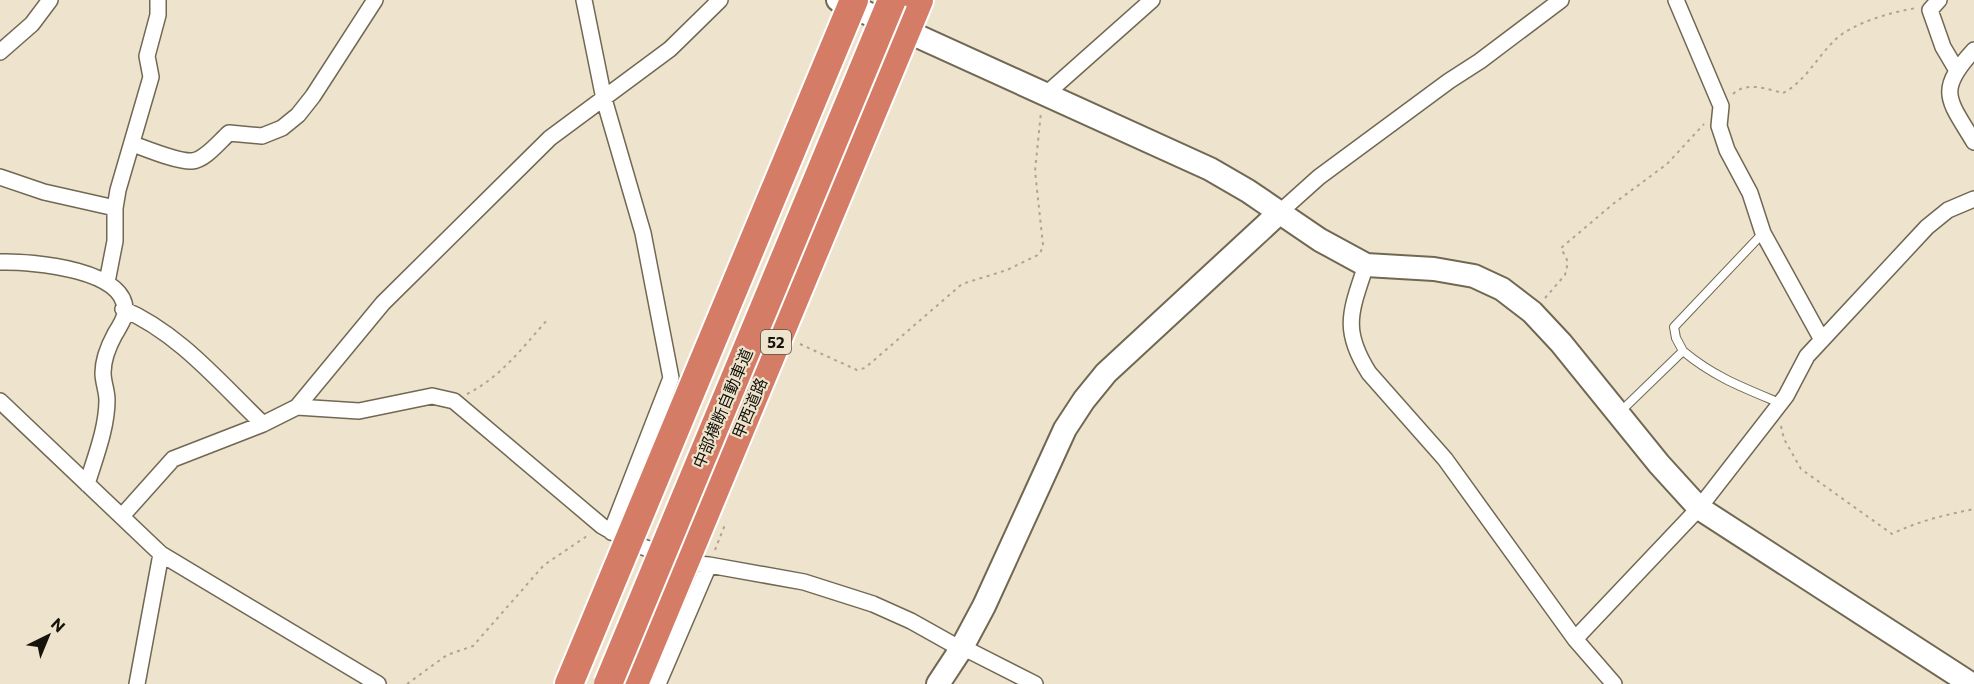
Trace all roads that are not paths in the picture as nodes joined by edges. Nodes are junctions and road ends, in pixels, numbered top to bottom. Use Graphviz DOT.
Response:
graph roads {
  1 [pos="51,0"];
  2 [pos="158,0"];
  3 [pos="375,0"];
  4 [pos="584,0"];
  5 [pos="720,0"];
  6 [pos="892,0"];
  7 [pos="903,0"];
  8 [pos="920,0"];
  9 [pos="1152,0"];
  10 [pos="1561,0"];
  11 [pos="1676,0"];
  12 [pos="1939,0"];
  13 [pos="848,2"];
  14 [pos="906,31"];
  15 [pos="1974,50"];
  16 [pos="0,52"];
  17 [pos="1956,69"];
  18 [pos="1045,95"];
  19 [pos="604,99"];
  20 [pos="1974,142"];
  21 [pos="133,144"];
  22 [pos="0,177"];
  23 [pos="1974,199"];
  24 [pos="115,208"];
  25 [pos="1280,212"];
  26 [pos="1763,233"];
  27 [pos="0,262"];
  28 [pos="1366,265"];
  29 [pos="106,282"];
  30 [pos="123,309"];
  31 [pos="1822,340"];
  32 [pos="1683,351"];
  33 [pos="1778,406"];
  34 [pos="297,407"];
  35 [pos="2,410"];
  36 [pos="1618,414"];
  37 [pos="263,424"];
  38 [pos="87,484"];
  39 [pos="1699,508"];
  40 [pos="122,516"];
  41 [pos="614,533"];
  42 [pos="161,554"];
  43 [pos="696,564"];
  44 [pos="1575,639"];
  45 [pos="961,649"];
  46 [pos="1613,683"];
  47 [pos="137,684"];
  48 [pos="378,684"];
  49 [pos="569,684"];
  50 [pos="608,684"];
  51 [pos="620,684"];
  52 [pos="634,684"];
  53 [pos="658,684"];
  54 [pos="938,684"];
  55 [pos="1035,684"];
  56 [pos="1971,684"];
  1 -- 16 [label="street"];
  2 -- 21 [label="street"];
  3 -- 21 [label="street"];
  4 -- 19 [label="street"];
  5 -- 19 [label="street"];
  6 -- 50 [label="highway, 中部横断自動車道, bridge"];
  7 -- 51 [label="highway, 中部横断自動車道"];
  8 -- 14 [label="highway, 甲西道路 / 52"];
  9 -- 18 [label="street"];
  10 -- 25 [label="street"];
  11 -- 26 [label="street"];
  12 -- 17 [label="street"];
  13 -- 14 [label="street"];
  13 -- 41 [label="highway"];
  14 -- 18 [label="street"];
  14 -- 43 [label="highway, 甲西道路 / 52"];
  15 -- 17 [label="street"];
  17 -- 20 [label="street"];
  18 -- 25 [label="street"];
  19 -- 34 [label="street"];
  19 -- 41 [label="street"];
  21 -- 24 [label="street"];
  22 -- 24 [label="street"];
  23 -- 31 [label="street"];
  24 -- 29 [label="street"];
  25 -- 28 [label="street"];
  25 -- 45 [label="street"];
  26 -- 31 [label="street"];
  26 -- 32 [label="lane"];
  27 -- 29 [label="street"];
  28 -- 36 [label="street"];
  28 -- 44 [label="street"];
  29 -- 30 [label="street"];
  30 -- 37 [label="street"];
  30 -- 38 [label="street"];
  31 -- 33 [label="street"];
  32 -- 33 [label="lane"];
  32 -- 36 [label="lane"];
  33 -- 39 [label="street"];
  34 -- 37 [label="street"];
  34 -- 41 [label="street"];
  35 -- 38 [label="street"];
  36 -- 39 [label="street"];
  37 -- 40 [label="street"];
  38 -- 40 [label="street"];
  39 -- 44 [label="street"];
  39 -- 56 [label="street"];
  40 -- 42 [label="street"];
  41 -- 43 [label="street"];
  41 -- 49 [label="highway"];
  42 -- 47 [label="street"];
  42 -- 48 [label="street"];
  43 -- 45 [label="street"];
  43 -- 52 [label="highway, 甲西道路 / 52"];
  43 -- 53 [label="street"];
  44 -- 46 [label="street"];
  45 -- 54 [label="street"];
  45 -- 55 [label="street"];
}
